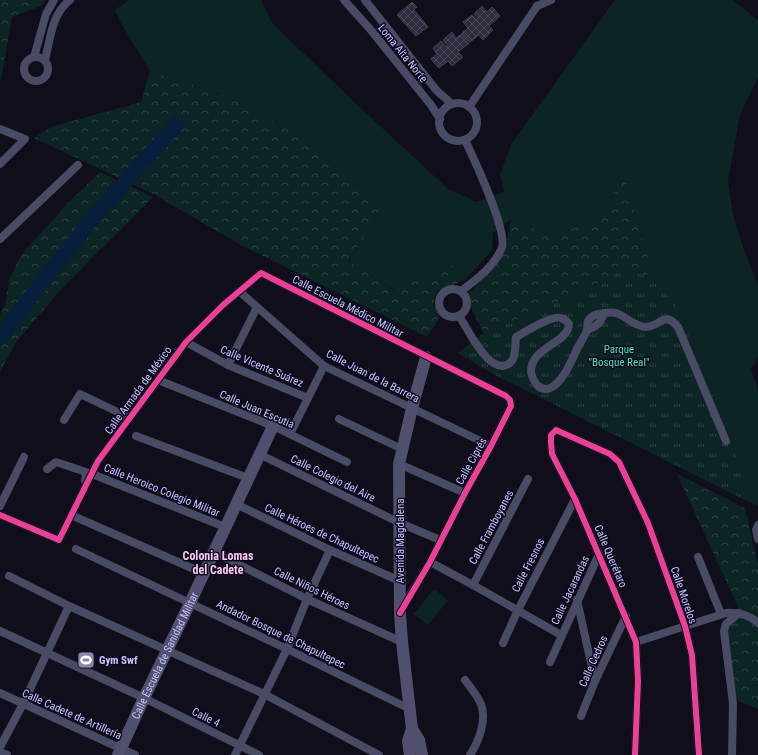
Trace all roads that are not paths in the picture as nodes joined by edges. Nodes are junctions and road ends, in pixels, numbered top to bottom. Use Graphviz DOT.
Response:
graph roads {
  1 [pos="54,0"];
  2 [pos="70,0"];
  3 [pos="365,0"];
  4 [pos="551,0"];
  5 [pos="346,1"];
  6 [pos="536,3"];
  7 [pos="34,57"];
  8 [pos="45,60"];
  9 [pos="452,104"];
  10 [pos="469,107"];
  11 [pos="440,119"];
  12 [pos="0,129"];
  13 [pos="465,140"];
  14 [pos="0,164"];
  15 [pos="78,165"];
  16 [pos="0,239"];
  17 [pos="261,273"];
  18 [pos="461,291"];
  19 [pos="239,292"];
  20 [pos="257,306"];
  21 [pos="459,316"];
  22 [pos="186,342"];
  23 [pos="426,357"];
  24 [pos="228,365"];
  25 [pos="324,366"];
  26 [pos="155,378"];
  27 [pos="308,398"];
  28 [pos="412,408"];
  29 [pos="130,418"];
  30 [pos="64,420"];
  31 [pos="339,420"];
  32 [pos="273,426"];
  33 [pos="290,434"];
  34 [pos="136,436"];
  35 [pos="726,441"];
  36 [pos="491,446"];
  37 [pos="402,449"];
  38 [pos="259,454"];
  39 [pos="610,454"];
  40 [pos="24,457"];
  41 [pos="347,462"];
  42 [pos="400,464"];
  43 [pos="47,469"];
  44 [pos="92,474"];
  45 [pos="248,478"];
  46 [pos="528,479"];
  47 [pos="87,483"];
  48 [pos="465,493"];
  49 [pos="575,499"];
  50 [pos="236,504"];
  51 [pos="0,506"];
  52 [pos="0,514"];
  53 [pos="71,515"];
  54 [pos="400,523"];
  55 [pos="758,525"];
  56 [pos="224,527"];
  57 [pos="758,539"];
  58 [pos="440,540"];
  59 [pos="76,549"];
  60 [pos="330,550"];
  61 [pos="214,552"];
  62 [pos="599,554"];
  63 [pos="698,558"];
  64 [pos="430,562"];
  65 [pos="203,573"];
  66 [pos="9,576"];
  67 [pos="400,581"];
  68 [pos="473,585"];
  69 [pos="307,599"];
  70 [pos="577,600"];
  71 [pos="190,603"];
  72 [pos="69,606"];
  73 [pos="518,610"];
  74 [pos="400,613"];
  75 [pos="740,613"];
  76 [pos="720,614"];
  77 [pos="626,616"];
  78 [pos="758,623"];
  79 [pos="685,626"];
  80 [pos="0,631"];
  81 [pos="561,635"];
  82 [pos="402,642"];
  83 [pos="636,642"];
  84 [pos="503,643"];
  85 [pos="287,649"];
  86 [pos="167,650"];
  87 [pos="47,652"];
  88 [pos="550,662"];
  89 [pos="465,680"];
  90 [pos="595,680"];
  91 [pos="0,694"];
  92 [pos="264,694"];
  93 [pos="144,698"];
  94 [pos="23,704"];
  95 [pos="410,709"];
  96 [pos="581,716"];
  97 [pos="412,729"];
  98 [pos="239,745"];
  99 [pos="0,748"];
  100 [pos="0,752"];
  101 [pos="120,752"];
  102 [pos="7,755"];
  103 [pos="135,755"];
  104 [pos="235,755"];
  105 [pos="259,755"];
  106 [pos="379,755"];
  107 [pos="410,755"];
  108 [pos="422,755"];
  109 [pos="470,755"];
  110 [pos="635,755"];
  111 [pos="700,755"];
  112 [pos="732,755"];
  1 -- 7 [label="street"];
  2 -- 8 [label="street"];
  3 -- 9 [label="street, Loma Alta Norte"];
  4 -- 6 [label="street"];
  5 -- 11 [label="street, Loma Alta Norte"];
  6 -- 10 [label="street"];
  7 -- 8 [label="street"];
  7 -- 8 [label="street"];
  9 -- 10 [label="street"];
  9 -- 11 [label="street"];
  10 -- 13 [label="street"];
  11 -- 13 [label="street, Loma Alta Norte"];
  12 -- 14 [label="street"];
  13 -- 18 [label="street"];
  15 -- 16 [label="street"];
  17 -- 19 [label="street, Calle Armada de México"];
  17 -- 23 [label="street, Calle Escuela Médico Militar"];
  18 -- 21 [label="street"];
  18 -- 21 [label="street"];
  19 -- 20 [label="street, Calle Juan de la Barrera"];
  19 -- 22 [label="street, Calle Armada de México"];
  20 -- 24 [label="street"];
  20 -- 25 [label="street, Calle Juan de la Barrera"];
  21 -- 35 [label="street"];
  22 -- 24 [label="street, Calle Vicente Suárez"];
  22 -- 26 [label="street, Calle Armada de México"];
  23 -- 28 [label="main road, Avenida Magdalena"];
  23 -- 36 [label="street, Calle Ciprés"];
  24 -- 27 [label="street, Calle Vicente Suárez"];
  25 -- 27 [label="street"];
  25 -- 28 [label="street, Calle Juan de la Barrera"];
  26 -- 29 [label="street, Calle Armada de México"];
  26 -- 32 [label="street, Calle Juan Escutia"];
  27 -- 33 [label="street"];
  28 -- 36 [label="street, Calle Juan de la Barrera"];
  28 -- 37 [label="main road, Avenida Magdalena"];
  29 -- 30 [label="street"];
  29 -- 44 [label="street, Calle Armada de México"];
  31 -- 37 [label="street"];
  32 -- 33 [label="street, Calle Juan Escutia"];
  32 -- 38 [label="main road, Calle Escuela de Sanidad Militar"];
  33 -- 41 [label="street, Calle Juan Escutia"];
  34 -- 45 [label="street"];
  36 -- 48 [label="street, Calle Ciprés"];
  37 -- 42 [label="main road, Avenida Magdalena"];
  38 -- 45 [label="main road, Calle Escuela de Sanidad Militar"];
  38 -- 54 [label="street, Calle Colegio del Aire"];
  39 -- 49 [label="street, Calle Querétaro"];
  39 -- 79 [label="street, Calle Morelos"];
  40 -- 51 [label="street"];
  42 -- 48 [label="street"];
  42 -- 54 [label="main road, Avenida Magdalena"];
  43 -- 47 [label="street"];
  44 -- 47 [label="street, Calle Armada de México"];
  44 -- 56 [label="street, Calle Heroico Colegio Militar"];
  45 -- 50 [label="main road, Calle Escuela de Sanidad Militar"];
  46 -- 68 [label="street, Calle Framboyanes"];
  47 -- 53 [label="street, Calle Armada de México"];
  48 -- 58 [label="street, Calle Ciprés"];
  49 -- 62 [label="street, Calle Querétaro"];
  49 -- 73 [label="street, Calle Fresnos"];
  50 -- 56 [label="main road, Calle Escuela de Sanidad Militar"];
  50 -- 60 [label="street, Calle Héroes de Chapultepec"];
  52 -- 53 [label="street, Calle Armada de México"];
  53 -- 65 [label="street"];
  54 -- 58 [label="street, Calle Colegio del Aire"];
  54 -- 67 [label="main road, Avenida Magdalena"];
  55 -- 57 [label="street"];
  56 -- 61 [label="main road, Calle Escuela de Sanidad Militar"];
  58 -- 64 [label="street, Calle Ciprés"];
  59 -- 71 [label="street, Andador Bosque de Chapultepec"];
  60 -- 67 [label="street, Calle Héroes de Chapultepec"];
  60 -- 69 [label="street"];
  61 -- 65 [label="main road, Calle Escuela de Sanidad Militar"];
  61 -- 69 [label="street, Calle Niños Héroes"];
  62 -- 70 [label="street, Calle Jacarandas"];
  62 -- 77 [label="street, Calle Querétaro"];
  63 -- 76 [label="street"];
  64 -- 68 [label="street, Calle Jacarandas"];
  64 -- 74 [label="street, Calle Ciprés"];
  65 -- 71 [label="main road, Calle Escuela de Sanidad Militar"];
  66 -- 72 [label="street"];
  67 -- 74 [label="main road, Avenida Magdalena"];
  68 -- 73 [label="street, Calle Jacarandas"];
  69 -- 82 [label="street, Calle Niños Héroes"];
  69 -- 85 [label="street"];
  70 -- 81 [label="street, Calle Jacarandas"];
  70 -- 90 [label="street"];
  71 -- 85 [label="street, Andador Bosque de Chapultepec"];
  71 -- 86 [label="main road, Calle Escuela de Sanidad Militar"];
  72 -- 86 [label="street"];
  72 -- 87 [label="street"];
  73 -- 81 [label="street, Calle Jacarandas"];
  73 -- 84 [label="street, Calle Fresnos"];
  74 -- 82 [label="main road, Avenida Magdalena"];
  75 -- 76 [label="street"];
  75 -- 78 [label="street"];
  75 -- 112 [label="street"];
  76 -- 79 [label="street"];
  77 -- 83 [label="street, Calle Querétaro"];
  77 -- 90 [label="street, Calle Cedros"];
  79 -- 83 [label="street"];
  79 -- 111 [label="street, Calle Morelos"];
  80 -- 87 [label="street, Calle 4"];
  81 -- 88 [label="street, Calle Jacarandas"];
  82 -- 95 [label="main road, Avenida Magdalena"];
  83 -- 110 [label="street, Calle Querétaro"];
  85 -- 92 [label="street"];
  85 -- 95 [label="street, Andador Bosque de Chapultepec"];
  86 -- 92 [label="street"];
  86 -- 93 [label="main road, Calle Escuela de Sanidad Militar"];
  87 -- 93 [label="street, Calle 4"];
  87 -- 94 [label="street"];
  89 -- 109 [label="street"];
  90 -- 96 [label="street, Calle Cedros"];
  91 -- 94 [label="street, Calle Cadete de Artillería"];
  92 -- 98 [label="street"];
  92 -- 106 [label="street"];
  93 -- 98 [label="street, Calle 4"];
  93 -- 101 [label="main road, Calle Escuela de Sanidad Militar"];
  94 -- 99 [label="street"];
  94 -- 101 [label="street, Calle Cadete de Artillería"];
  95 -- 97 [label="main road, Avenida Magdalena"];
  97 -- 107 [label="main road, Avenida Magdalena"];
  97 -- 108 [label="main road, Avenida Magdalena"];
  98 -- 104 [label="street"];
  98 -- 105 [label="street, Calle 4"];
  100 -- 102 [label="street"];
  101 -- 103 [label="street, Calle Cadete de Artillería"];
}
